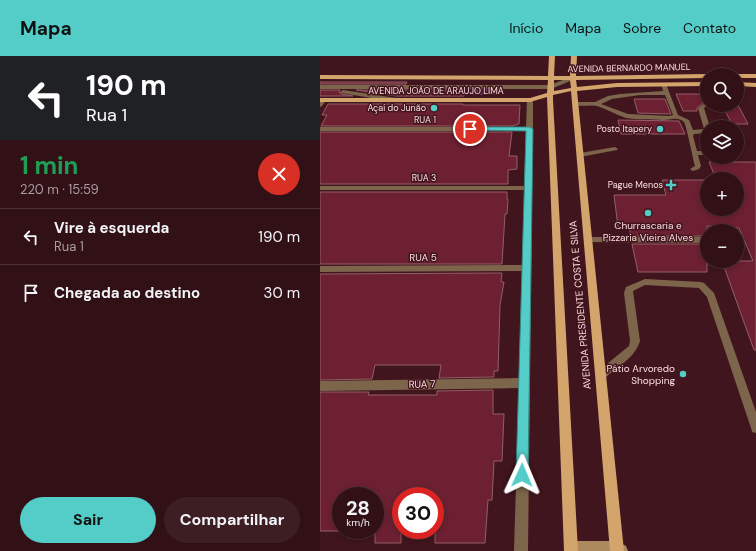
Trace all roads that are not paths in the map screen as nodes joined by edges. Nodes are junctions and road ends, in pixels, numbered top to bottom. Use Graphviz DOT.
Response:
graph roads {
  1 [pos="552,56"];
  2 [pos="574,56"];
  3 [pos="700,76"];
  4 [pos="744,76"];
  5 [pos="756,76"];
  6 [pos="320,77"];
  7 [pos="551,78"];
  8 [pos="573,78"];
  9 [pos="663,84"];
  10 [pos="700,84"];
  11 [pos="744,84"];
  12 [pos="756,84"];
  13 [pos="320,87"];
  14 [pos="550,90"];
  15 [pos="574,90"];
  16 [pos="320,91"];
  17 [pos="666,93"];
  18 [pos="398,100"];
  19 [pos="530,100"];
  20 [pos="321,102"];
  21 [pos="576,104"];
  22 [pos="596,104"];
  23 [pos="676,116"];
  24 [pos="320,129"];
  25 [pos="530,129"];
  26 [pos="700,131"];
  27 [pos="691,132"];
  28 [pos="615,149"];
  29 [pos="696,153"];
  30 [pos="700,153"];
  31 [pos="580,155"];
  32 [pos="693,169"];
  33 [pos="320,188"];
  34 [pos="528,188"];
  35 [pos="588,240"];
  36 [pos="700,240"];
  37 [pos="527,268"];
  38 [pos="320,269"];
  39 [pos="601,374"];
  40 [pos="524,383"];
  41 [pos="320,386"];
  42 [pos="756,428"];
  43 [pos="571,550"];
  44 [pos="619,550"];
  45 [pos="521,551"];
  1 -- 7 [label="main road, AVENIDA PRESIDENTE COSTA E SILVA"];
  2 -- 8 [label="main road, AVENIDA PRESIDENTE COSTA E SILVA"];
  3 -- 8 [label="main road, AVENIDA BERNARDO MANUEL"];
  4 -- 5 [label="main road"];
  6 -- 7 [label="main road, AVENIDA JOÃO DE ARAÚJO LIMA"];
  7 -- 8 [label="main road, AVENIDA BERNARDO MANUEL"];
  7 -- 14 [label="main road, AVENIDA PRESIDENTE COSTA E SILVA"];
  8 -- 14 [label="lane"];
  8 -- 15 [label="main road, AVENIDA PRESIDENTE COSTA E SILVA"];
  9 -- 10 [label="main road, AVENIDA BERNARDO MANUEL"];
  9 -- 15 [label="main road, AVENIDA BERNARDO MANUEL"];
  9 -- 17 [label="lane"];
  11 -- 12 [label="main road"];
  13 -- 14 [label="lane"];
  14 -- 15 [label="main road, AVENIDA BERNARDO MANUEL"];
  14 -- 19 [label="main road, AVENIDA JOÃO DE ARAÚJO LIMA"];
  14 -- 43 [label="main road, AVENIDA PRESIDENTE COSTA E SILVA"];
  15 -- 21 [label="main road, AVENIDA PRESIDENTE COSTA E SILVA"];
  16 -- 18 [label="lane"];
  17 -- 22 [label="lane"];
  17 -- 23 [label="lane"];
  18 -- 19 [label="main road, AVENIDA JOÃO DE ARAÚJO LIMA"];
  18 -- 20 [label="main road, AVENIDA JOÃO DE ARAÚJO LIMA"];
  19 -- 25 [label="street"];
  21 -- 22 [label="lane"];
  21 -- 31 [label="main road, AVENIDA PRESIDENTE COSTA E SILVA"];
  22 -- 23 [label="lane"];
  23 -- 27 [label="lane"];
  24 -- 25 [label="street, RUA 1"];
  25 -- 34 [label="street"];
  26 -- 27 [label="lane"];
  27 -- 29 [label="lane"];
  28 -- 31 [label="lane"];
  29 -- 30 [label="lane"];
  29 -- 32 [label="lane"];
  31 -- 35 [label="main road, AVENIDA PRESIDENTE COSTA E SILVA"];
  33 -- 34 [label="street, RUA 3"];
  34 -- 37 [label="street"];
  35 -- 36 [label="lane"];
  35 -- 39 [label="main road, AVENIDA PRESIDENTE COSTA E SILVA"];
  37 -- 38 [label="street, RUA 5"];
  37 -- 40 [label="street"];
  39 -- 42 [label="lane"];
  39 -- 44 [label="main road, AVENIDA PRESIDENTE COSTA E SILVA"];
  40 -- 41 [label="street, RUA 7"];
  40 -- 45 [label="street"];
  43 -- 44 [label="street"];
}
